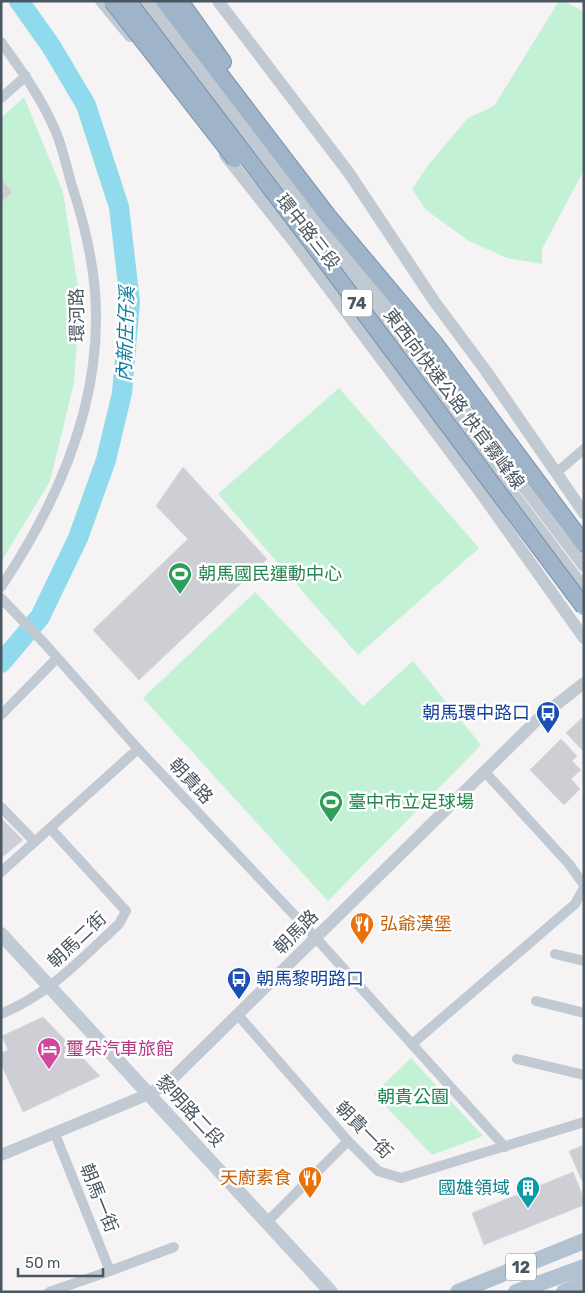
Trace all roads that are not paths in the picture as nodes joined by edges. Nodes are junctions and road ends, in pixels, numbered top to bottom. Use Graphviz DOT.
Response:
graph roads {
  1 [pos="101,1"];
  2 [pos="128,1"];
  3 [pos="136,1"];
  4 [pos="142,1"];
  5 [pos="153,1"];
  6 [pos="164,1"];
  7 [pos="180,1"];
  8 [pos="218,1"];
  9 [pos="113,9"];
  10 [pos="1,42"];
  11 [pos="26,76"];
  12 [pos="1,98"];
  13 [pos="328,216"];
  14 [pos="300,226"];
  15 [pos="584,449"];
  16 [pos="556,474"];
  17 [pos="584,513"];
  18 [pos="584,544"];
  19 [pos="584,566"];
  20 [pos="1,588"];
  21 [pos="584,588"];
  22 [pos="1,598"];
  23 [pos="584,607"];
  24 [pos="584,638"];
  25 [pos="57,658"];
  26 [pos="584,682"];
  27 [pos="1,715"];
  28 [pos="138,749"];
  29 [pos="484,771"];
  30 [pos="1,806"];
  31 [pos="50,828"];
  32 [pos="35,842"];
  33 [pos="1,872"];
  34 [pos="584,886"];
  35 [pos="580,905"];
  36 [pos="1,934"];
  37 [pos="315,937"];
  38 [pos="555,954"];
  39 [pos="584,961"];
  40 [pos="50,988"];
  41 [pos="536,1001"];
  42 [pos="584,1013"];
  43 [pos="1,1014"];
  44 [pos="238,1015"];
  45 [pos="412,1044"];
  46 [pos="517,1058"];
  47 [pos="584,1075"];
  48 [pos="149,1094"];
  49 [pos="584,1122"];
  50 [pos="55,1134"];
  51 [pos="348,1141"];
  52 [pos="505,1148"];
  53 [pos="1,1155"];
  54 [pos="267,1222"];
  55 [pos="584,1241"];
  56 [pos="174,1247"];
  57 [pos="584,1266"];
  58 [pos="110,1271"];
  59 [pos="584,1284"];
  60 [pos="49,1292"];
  61 [pos="331,1292"];
  62 [pos="458,1292"];
  63 [pos="516,1292"];
  64 [pos="564,1292"];
  1 -- 9 [label="street, 環中路三段"];
  2 -- 14 [label="highway, 東西向快速公路 快官霧峰線 / 74, bridge"];
  3 -- 9 [label="street"];
  4 -- 21 [label="street, 環中路三段"];
  5 -- 19 [label="street, 環中路三段"];
  6 -- 13 [label="highway, 東西向快速公路 快官霧峰線 / 74"];
  7 -- 13 [label="highway"];
  8 -- 16 [label="street"];
  9 -- 14 [label="highway, bridge"];
  9 -- 24 [label="street, 環中路三段"];
  10 -- 11 [label="street, 環河路"];
  11 -- 12 [label="street"];
  11 -- 20 [label="street, 環河路"];
  13 -- 18 [label="highway, 東西向快速公路 快官霧峰線 / 74"];
  14 -- 23 [label="highway, 東西向快速公路 快官霧峰線 / 74, bridge"];
  15 -- 16 [label="street"];
  16 -- 17 [label="street"];
  22 -- 25 [label="street, 朝貴路"];
  25 -- 27 [label="street"];
  25 -- 28 [label="street, 朝貴路"];
  26 -- 29 [label="street, 朝馬路"];
  28 -- 31 [label="street"];
  28 -- 37 [label="street, 朝貴路"];
  29 -- 34 [label="street"];
  29 -- 37 [label="street, 朝馬路"];
  30 -- 32 [label="street"];
  31 -- 32 [label="street"];
  31 -- 40 [label="street, 朝馬二街"];
  32 -- 33 [label="street"];
  34 -- 35 [label="street"];
  35 -- 45 [label="street"];
  36 -- 40 [label="main road, 黎明路二段"];
  37 -- 44 [label="street, 朝馬路"];
  37 -- 45 [label="street"];
  38 -- 39 [label="street"];
  40 -- 43 [label="street, 朝馬二街"];
  40 -- 48 [label="main road, 黎明路二段"];
  41 -- 42 [label="street"];
  44 -- 48 [label="street, 朝馬路"];
  44 -- 51 [label="street, 朝貴一街"];
  45 -- 52 [label="street"];
  46 -- 47 [label="street"];
  48 -- 50 [label="street, 朝馬路"];
  48 -- 54 [label="main road, 黎明路二段"];
  49 -- 52 [label="street, 朝貴一街"];
  50 -- 53 [label="street, 朝馬路"];
  50 -- 58 [label="street, 朝馬一街"];
  51 -- 52 [label="street, 朝貴一街"];
  51 -- 54 [label="street"];
  54 -- 61 [label="main road, 黎明路二段"];
  55 -- 62 [label="main road, 12"];
  56 -- 58 [label="street"];
  57 -- 63 [label="main road, 12"];
  58 -- 60 [label="street"];
  59 -- 64 [label="main road"];
}
